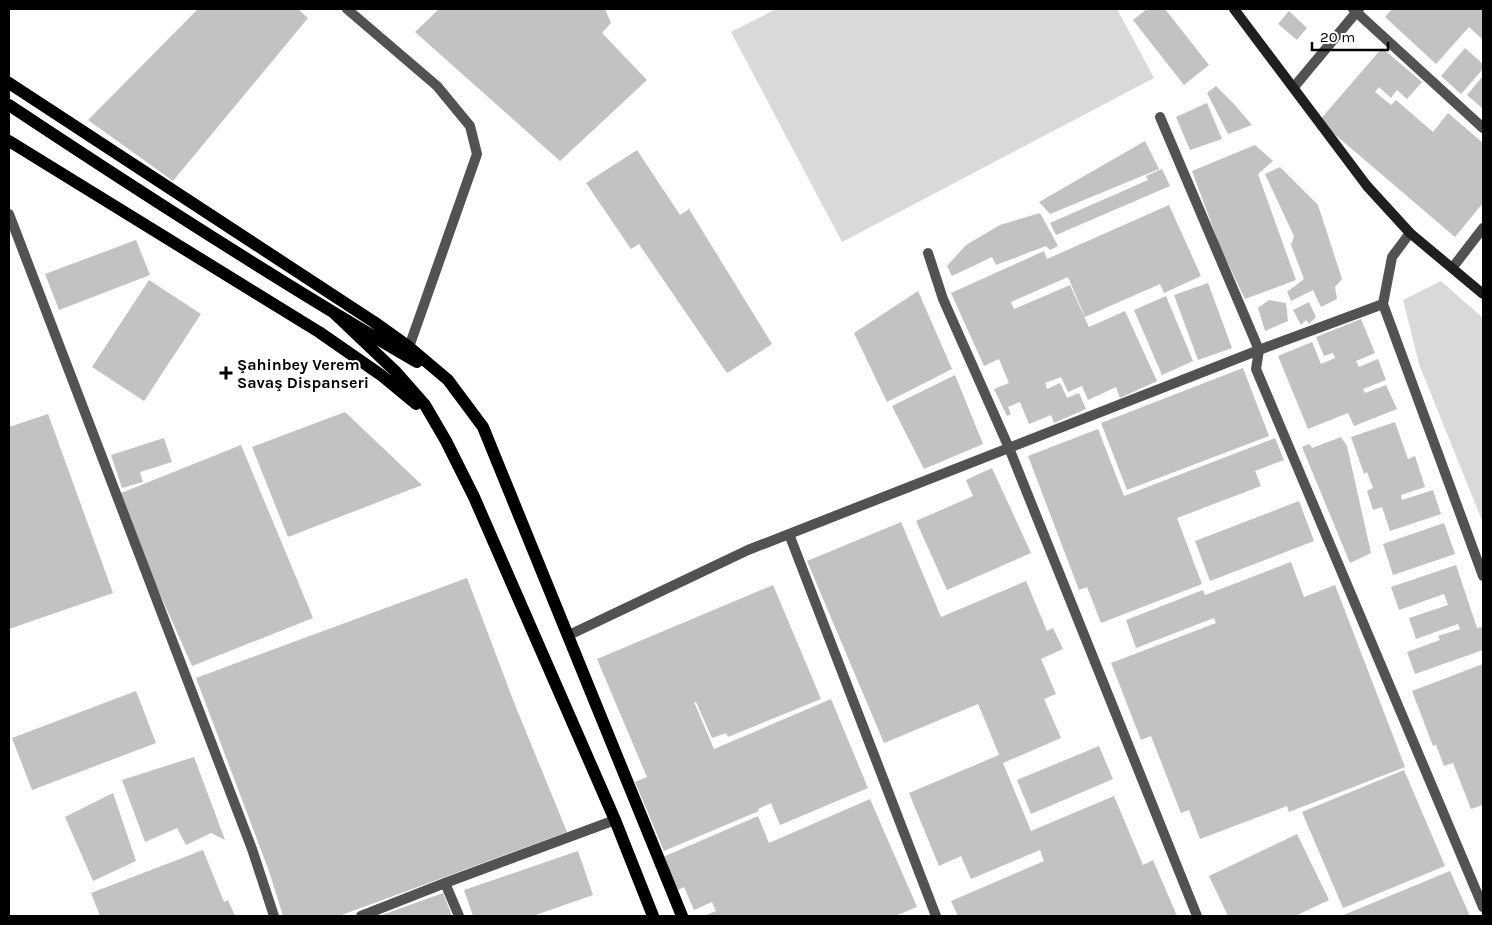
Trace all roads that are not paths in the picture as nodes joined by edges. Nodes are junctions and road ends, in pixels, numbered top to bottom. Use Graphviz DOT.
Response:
graph roads {
  1 [pos="347,9"];
  2 [pos="1234,9"];
  3 [pos="1356,10"];
  4 [pos="9,83"];
  5 [pos="1294,87"];
  6 [pos="9,105"];
  7 [pos="1160,117"];
  8 [pos="1483,128"];
  9 [pos="9,142"];
  10 [pos="9,214"];
  11 [pos="1483,228"];
  12 [pos="1410,233"];
  13 [pos="928,253"];
  14 [pos="1453,267"];
  15 [pos="1483,294"];
  16 [pos="1383,304"];
  17 [pos="334,314"];
  18 [pos="409,347"];
  19 [pos="1259,350"];
  20 [pos="448,380"];
  21 [pos="446,441"];
  22 [pos="1010,448"];
  23 [pos="789,534"];
  24 [pos="1483,576"];
  25 [pos="569,635"];
  26 [pos="615,820"];
  27 [pos="445,883"];
  28 [pos="1483,907"];
  29 [pos="274,916"];
  30 [pos="361,916"];
  31 [pos="459,916"];
  32 [pos="653,916"];
  33 [pos="682,916"];
  34 [pos="936,916"];
  35 [pos="1197,916"];
  1 -- 18 [label="street"];
  2 -- 5 [label="main road"];
  3 -- 5 [label="street"];
  3 -- 8 [label="street"];
  4 -- 18 [label="main road"];
  5 -- 12 [label="main road"];
  6 -- 17 [label="main road"];
  7 -- 19 [label="street"];
  9 -- 21 [label="main road"];
  10 -- 29 [label="street"];
  11 -- 14 [label="street"];
  12 -- 14 [label="main road"];
  12 -- 16 [label="street"];
  13 -- 22 [label="street"];
  14 -- 15 [label="main road"];
  16 -- 19 [label="street"];
  16 -- 24 [label="street"];
  17 -- 20 [label="main road"];
  17 -- 21 [label="main road"];
  18 -- 20 [label="main road"];
  19 -- 22 [label="street"];
  19 -- 28 [label="street"];
  20 -- 25 [label="main road"];
  21 -- 26 [label="main road"];
  22 -- 23 [label="street"];
  22 -- 35 [label="street"];
  23 -- 25 [label="street"];
  23 -- 34 [label="street"];
  25 -- 33 [label="main road"];
  26 -- 27 [label="street"];
  26 -- 32 [label="main road"];
  27 -- 30 [label="street"];
  27 -- 31 [label="street"];
}
